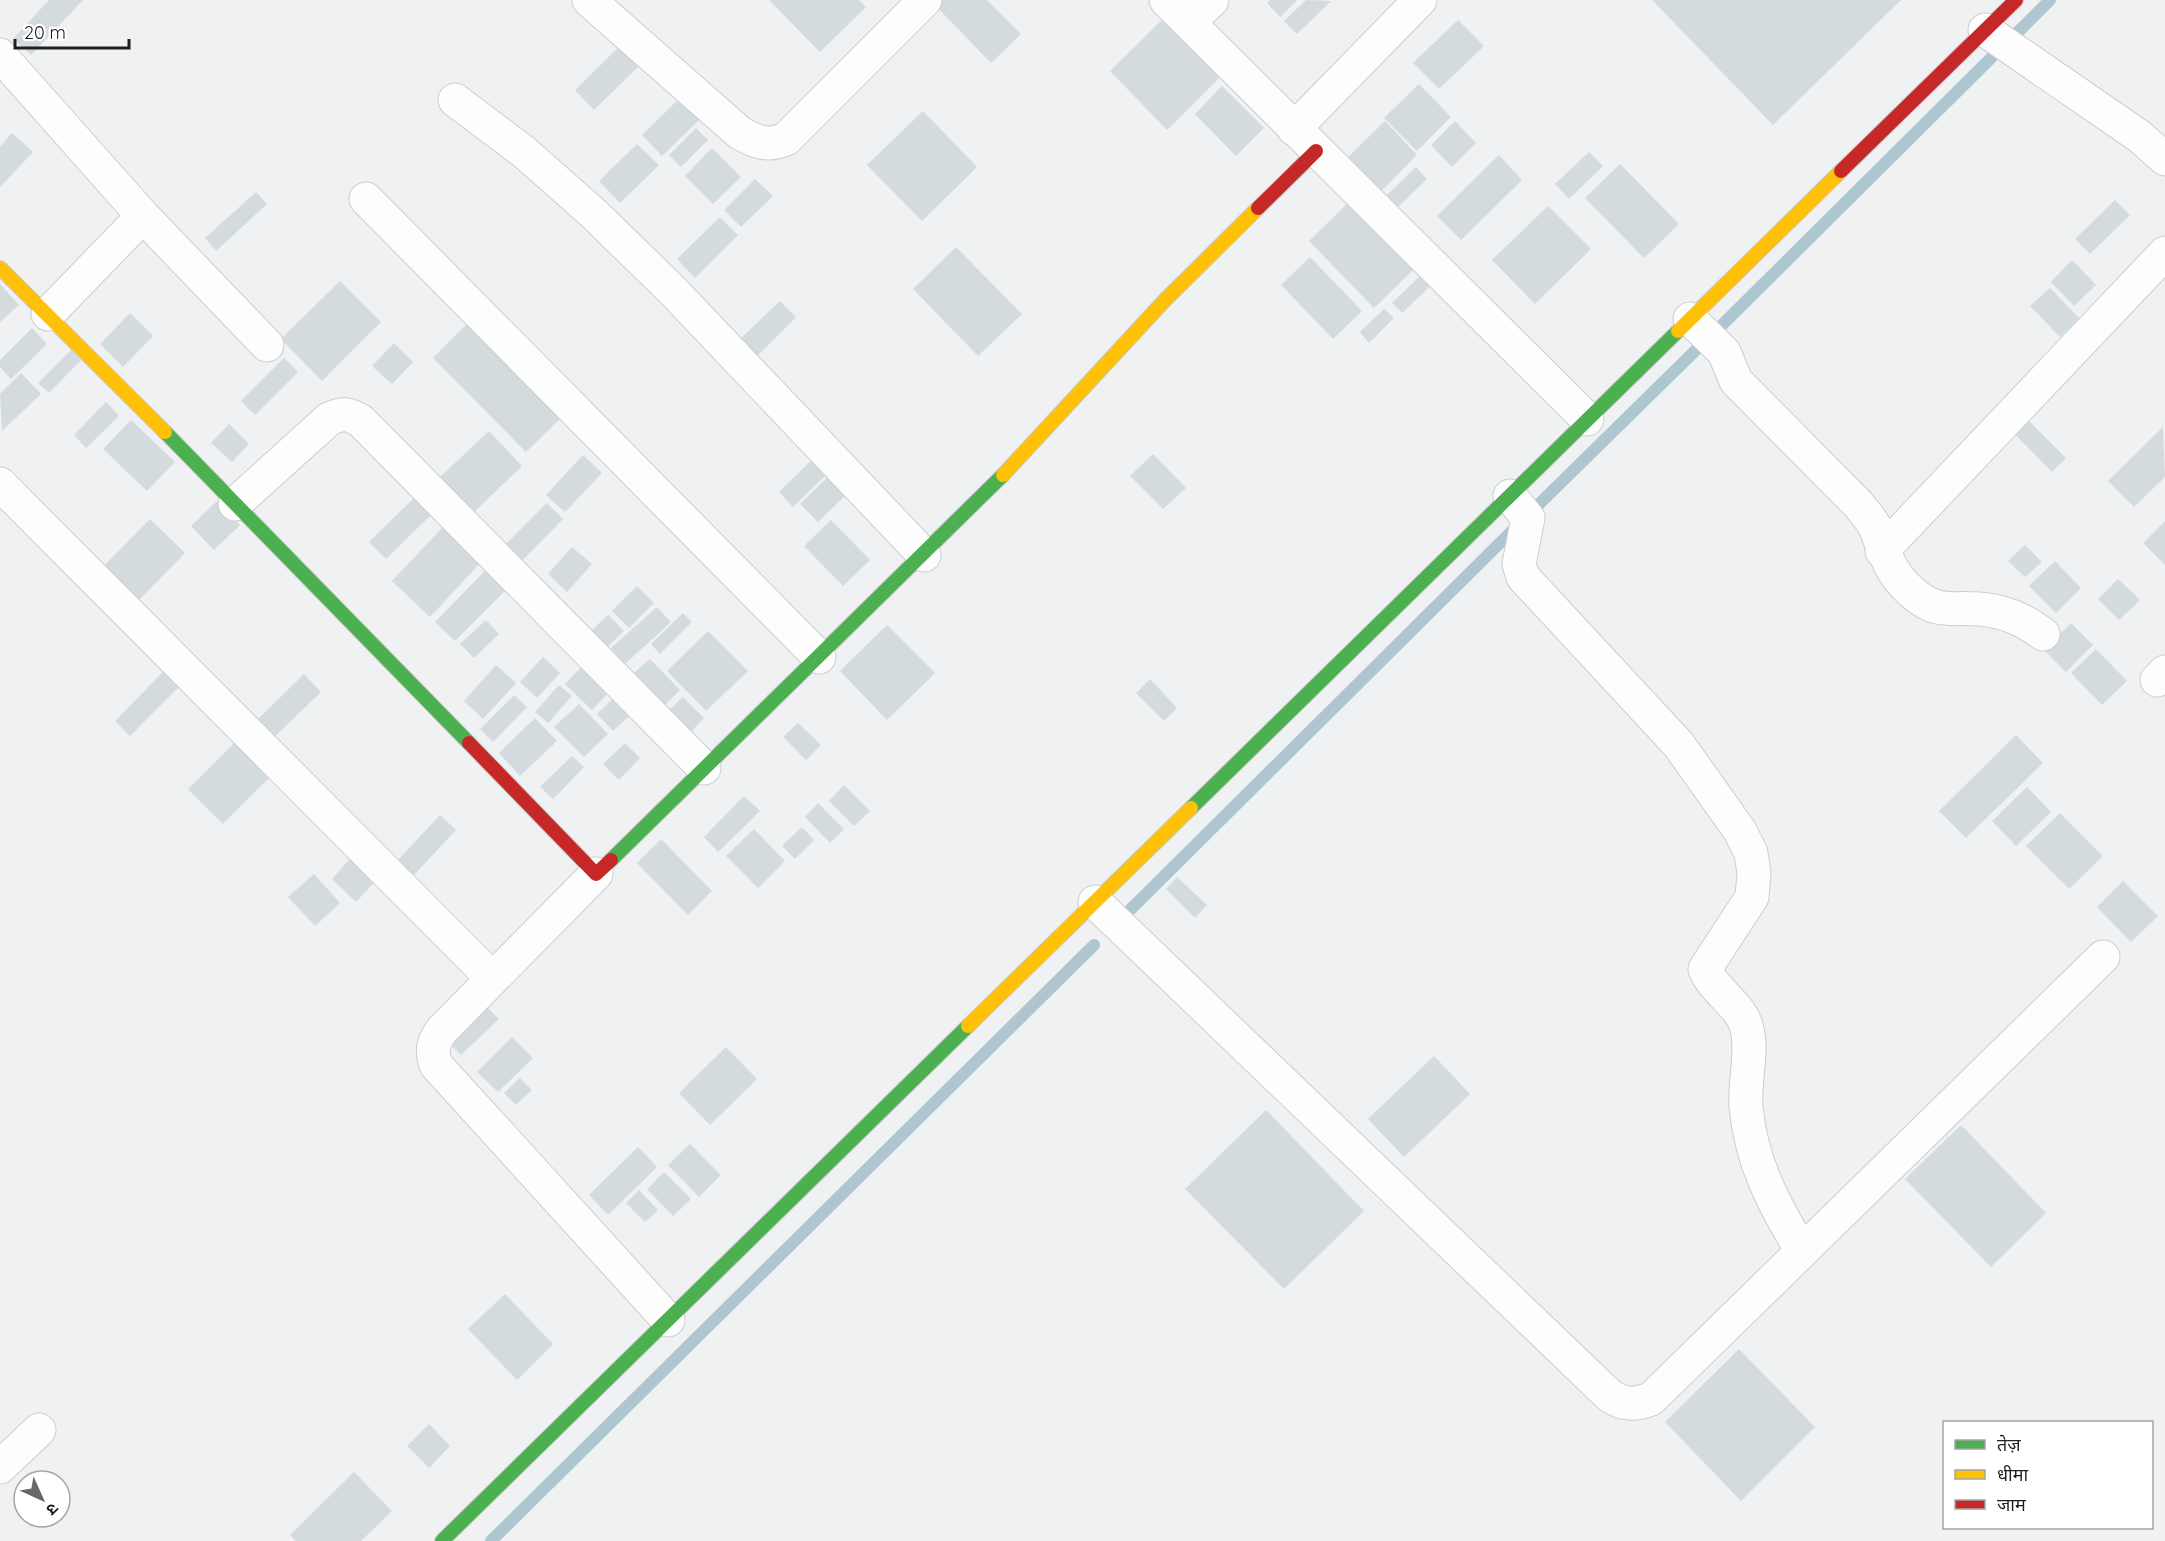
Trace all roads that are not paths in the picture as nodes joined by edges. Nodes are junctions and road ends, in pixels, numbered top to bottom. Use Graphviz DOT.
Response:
graph roads {
  1 [pos="589,0"];
  2 [pos="925,0"];
  3 [pos="1212,0"];
  4 [pos="1420,0"];
  5 [pos="2016,0"];
  6 [pos="1177,11"];
  7 [pos="1985,30"];
  8 [pos="0,55"];
  9 [pos="455,100"];
  10 [pos="1305,140"];
  11 [pos="2165,159"];
  12 [pos="366,199"];
  13 [pos="143,216"];
  14 [pos="2165,252"];
  15 [pos="0,268"];
  16 [pos="48,314"];
  17 [pos="1690,319"];
  18 [pos="267,345"];
  19 [pos="1587,419"];
  20 [pos="0,484"];
  21 [pos="1510,496"];
  22 [pos="235,504"];
  23 [pos="1881,550"];
  24 [pos="924,555"];
  25 [pos="2043,634"];
  26 [pos="819,657"];
  27 [pos="704,768"];
  28 [pos="596,874"];
  29 [pos="1095,902"];
  30 [pos="2103,957"];
  31 [pos="492,978"];
  32 [pos="1802,1251"];
  33 [pos="668,1320"];
  34 [pos="39,1430"];
  35 [pos="0,1467"];
  36 [pos="442,1541"];
  1 -- 2 [label="street"];
  3 -- 6 [label="street"];
  4 -- 10 [label="street"];
  5 -- 7 [label="street"];
  6 -- 10 [label="street"];
  7 -- 11 [label="street"];
  7 -- 17 [label="street"];
  8 -- 13 [label="street"];
  9 -- 24 [label="street"];
  10 -- 19 [label="street"];
  10 -- 24 [label="street"];
  12 -- 26 [label="street"];
  13 -- 16 [label="street"];
  13 -- 18 [label="street"];
  14 -- 23 [label="street"];
  15 -- 16 [label="street"];
  16 -- 22 [label="street"];
  17 -- 19 [label="street"];
  17 -- 23 [label="street"];
  19 -- 21 [label="street"];
  20 -- 31 [label="street"];
  21 -- 29 [label="street"];
  21 -- 32 [label="street"];
  22 -- 27 [label="street"];
  22 -- 28 [label="street"];
  23 -- 25 [label="street"];
  24 -- 26 [label="street"];
  26 -- 27 [label="street"];
  27 -- 28 [label="street"];
  28 -- 31 [label="street"];
  29 -- 32 [label="street"];
  29 -- 33 [label="street"];
  30 -- 32 [label="street"];
  31 -- 33 [label="street"];
  33 -- 36 [label="street"];
  34 -- 35 [label="street"];
}
